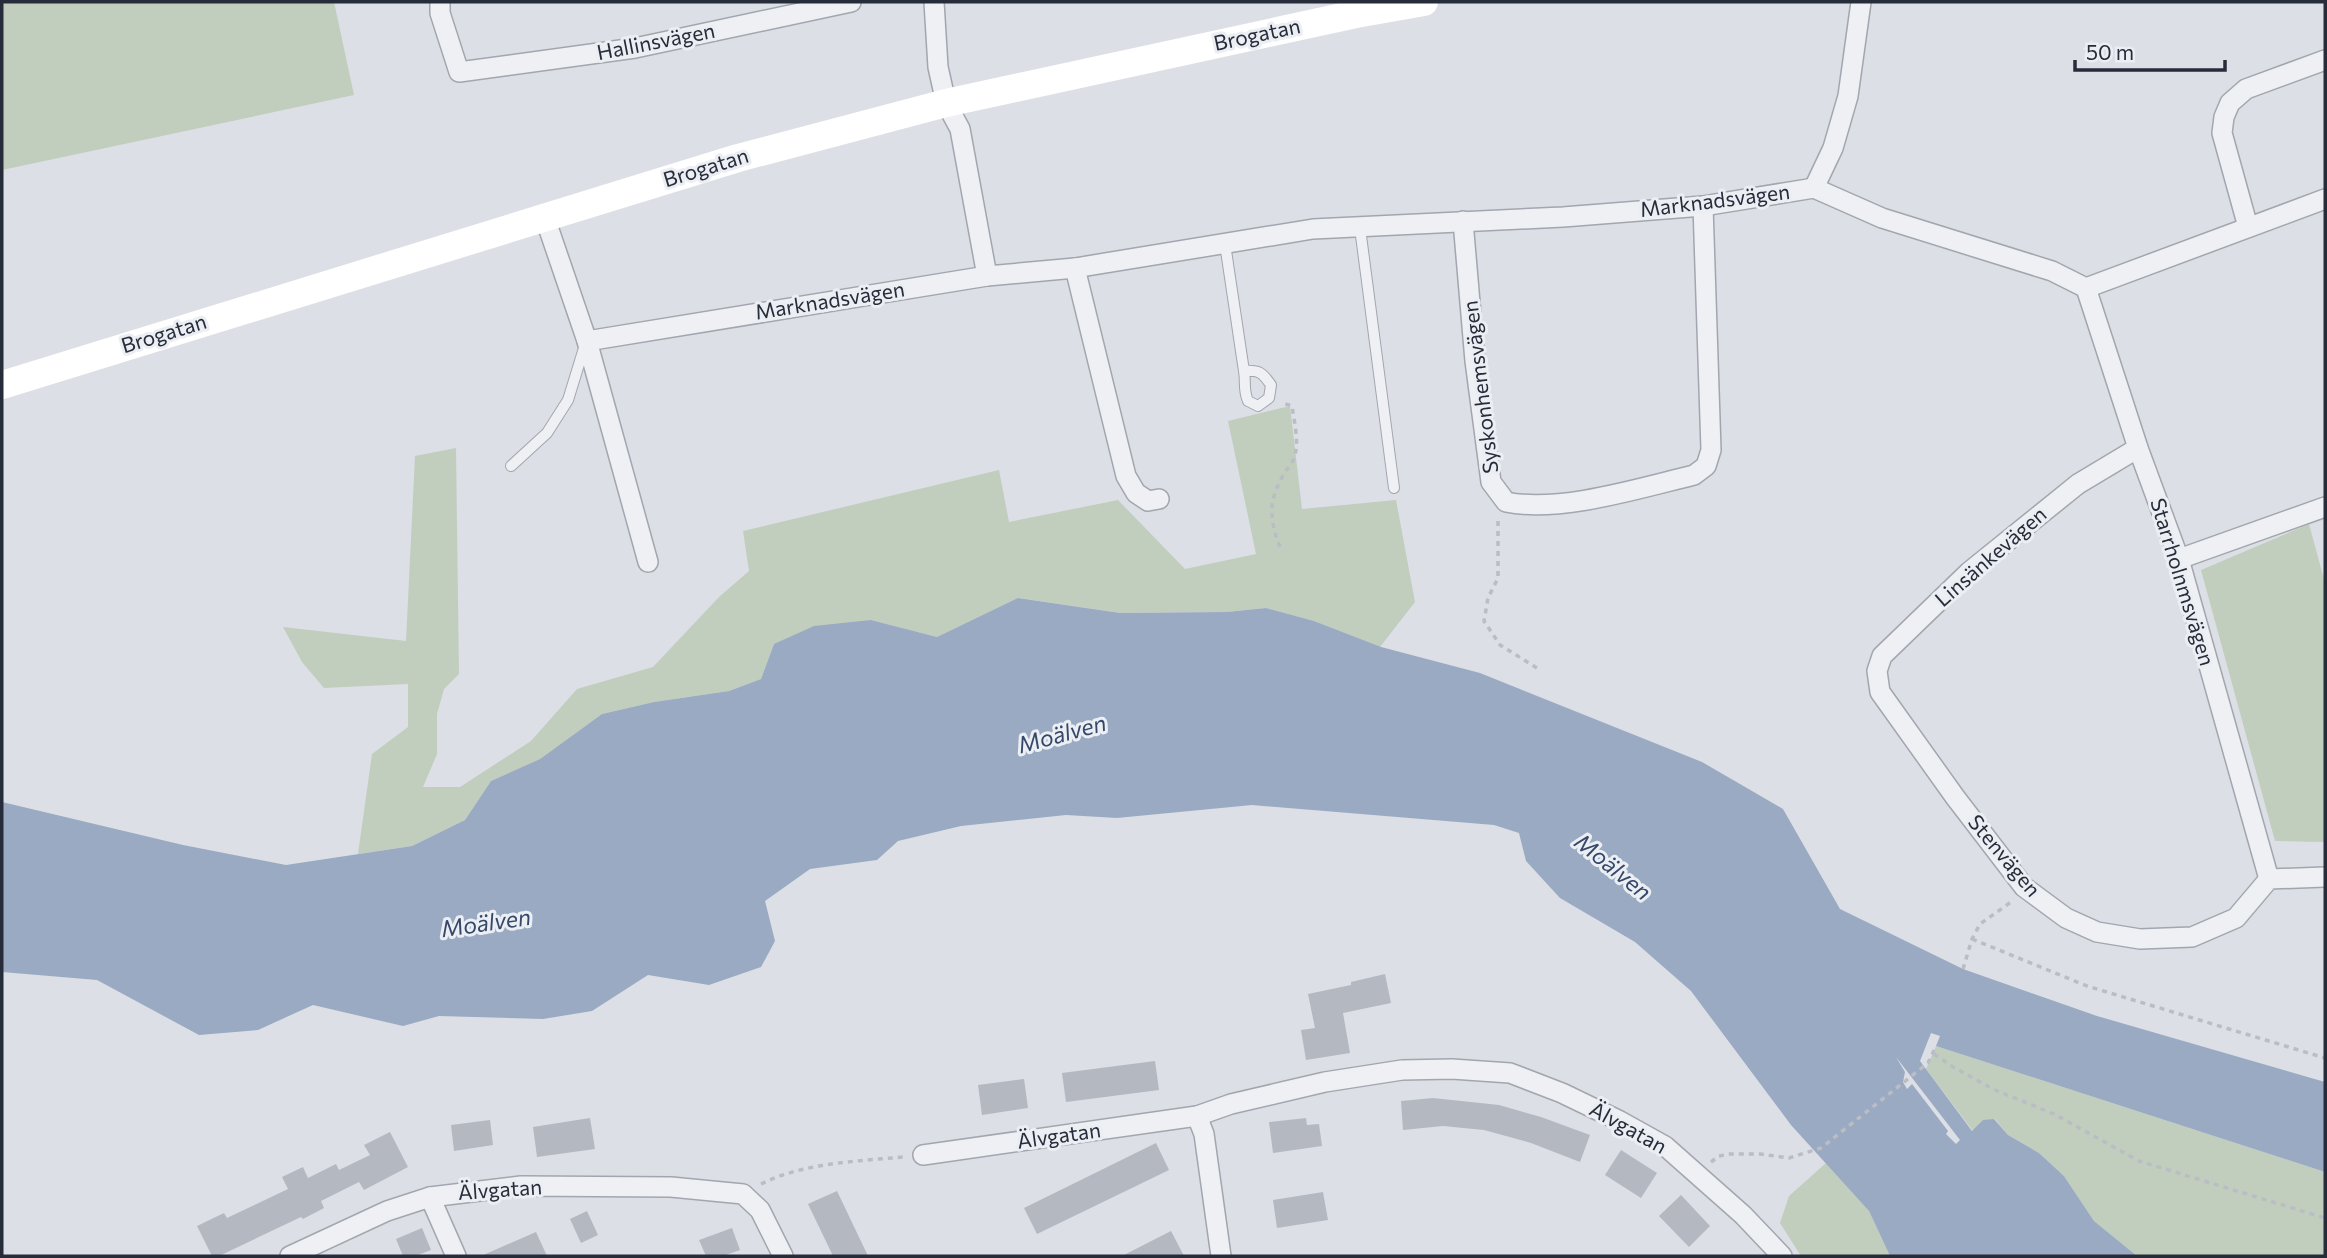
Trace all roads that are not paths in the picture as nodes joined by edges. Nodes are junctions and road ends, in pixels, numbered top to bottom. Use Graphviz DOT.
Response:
graph roads {
  1 [pos="440,2"];
  2 [pos="851,2"];
  3 [pos="934,2"];
  4 [pos="1424,2"];
  5 [pos="1861,2"];
  6 [pos="2325,60"];
  7 [pos="946,103"];
  8 [pos="1814,188"];
  9 [pos="2325,199"];
  10 [pos="1703,206"];
  11 [pos="545,218"];
  12 [pos="1463,221"];
  13 [pos="2248,227"];
  14 [pos="1360,228"];
  15 [pos="1225,244"];
  16 [pos="1075,268"];
  17 [pos="987,276"];
  18 [pos="2086,288"];
  19 [pos="587,341"];
  20 [pos="1244,371"];
  21 [pos="2,385"];
  22 [pos="2138,448"];
  23 [pos="511,466"];
  24 [pos="1394,488"];
  25 [pos="1159,499"];
  26 [pos="2325,507"];
  27 [pos="2179,559"];
  28 [pos="648,562"];
  29 [pos="1880,692"];
  30 [pos="2325,877"];
  31 [pos="2269,879"];
  32 [pos="1197,1116"];
  33 [pos="923,1155"];
  34 [pos="430,1197"];
  35 [pos="1775,1255"];
  36 [pos="290,1256"];
  37 [pos="456,1256"];
  38 [pos="783,1256"];
  39 [pos="1221,1256"];
  1 -- 2 [label="street, Hallinsvägen"];
  3 -- 7 [label="street"];
  4 -- 7 [label="main road, Brogatan"];
  5 -- 8 [label="street"];
  6 -- 13 [label="street"];
  7 -- 11 [label="main road, Brogatan"];
  7 -- 17 [label="street"];
  8 -- 10 [label="street, Marknadsvägen"];
  8 -- 18 [label="street, Marknadsvägen"];
  9 -- 13 [label="street"];
  10 -- 12 [label="street, Marknadsvägen"];
  10 -- 12 [label="street, Syskonhemsvägen"];
  11 -- 19 [label="street"];
  11 -- 21 [label="main road, Brogatan"];
  12 -- 14 [label="street, Marknadsvägen"];
  13 -- 18 [label="street"];
  14 -- 15 [label="street, Marknadsvägen"];
  14 -- 24 [label="lane"];
  15 -- 16 [label="street, Marknadsvägen"];
  15 -- 20 [label="lane"];
  16 -- 17 [label="street, Marknadsvägen"];
  16 -- 25 [label="street"];
  17 -- 19 [label="street, Marknadsvägen"];
  18 -- 22 [label="street, Starrholnmsvägen"];
  19 -- 23 [label="lane"];
  19 -- 28 [label="street"];
  20 -- 20 [label="lane"];
  22 -- 27 [label="street, Starrholnmsvägen"];
  22 -- 29 [label="street, Linsänkevägen"];
  26 -- 27 [label="street"];
  27 -- 31 [label="street, Starrholnmsvägen"];
  29 -- 31 [label="street, Stenvägen"];
  30 -- 31 [label="street"];
  32 -- 33 [label="street, Älvgatan"];
  32 -- 35 [label="street, Älvgatan"];
  32 -- 39 [label="street"];
  34 -- 36 [label="street, Älvgatan"];
  34 -- 37 [label="street"];
  34 -- 38 [label="street, Älvgatan"];
}
